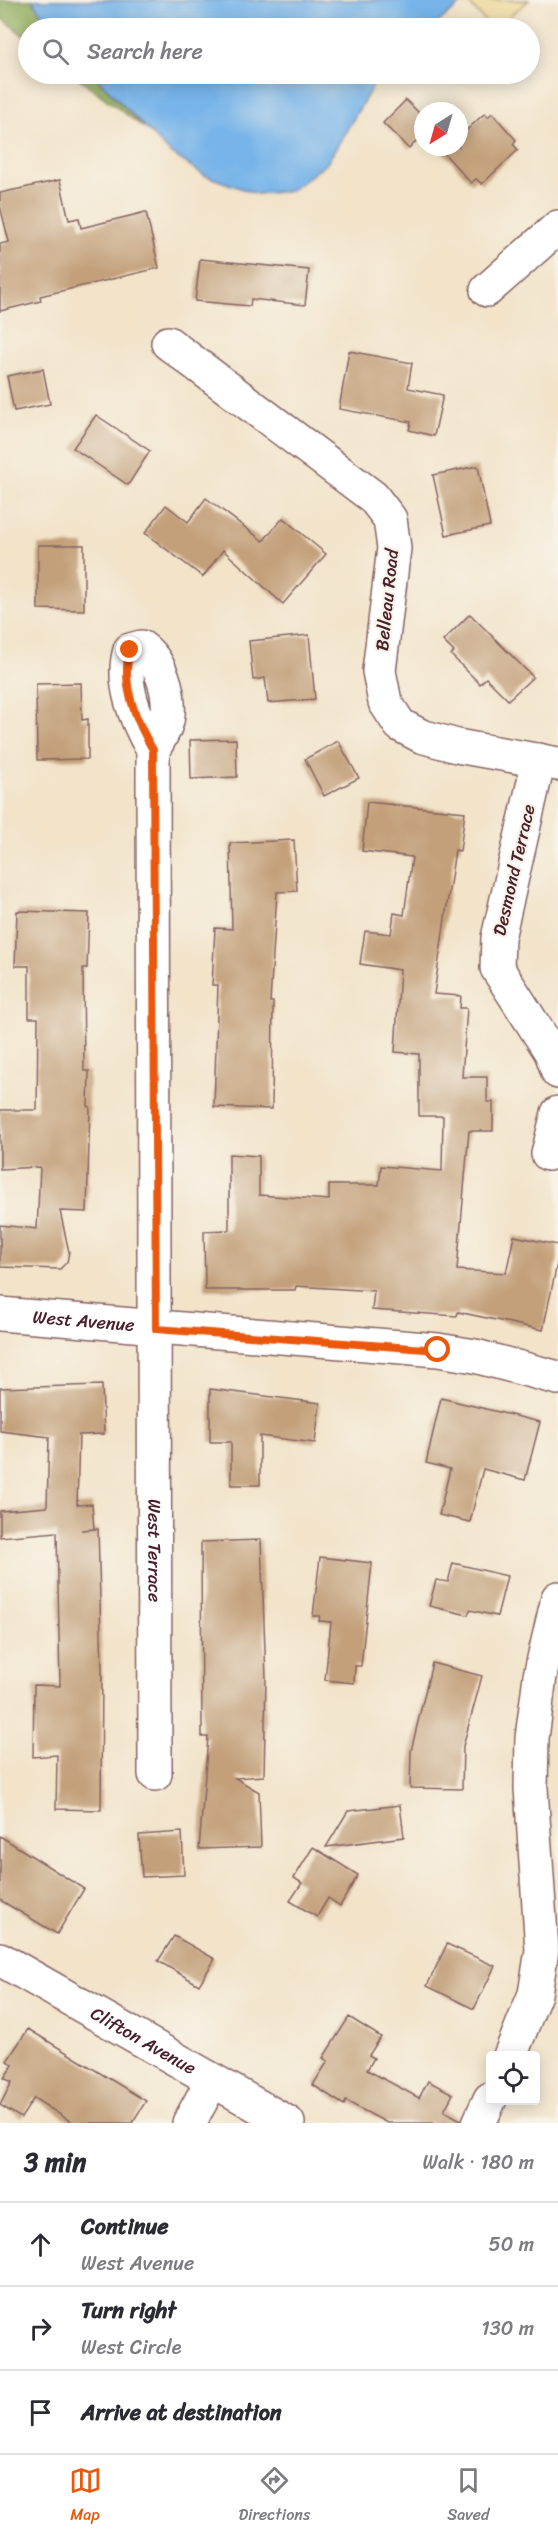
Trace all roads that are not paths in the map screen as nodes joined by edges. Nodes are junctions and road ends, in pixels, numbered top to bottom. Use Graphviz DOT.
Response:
graph roads {
  1 [pos="558,227"];
  2 [pos="487,290"];
  3 [pos="168,343"];
  4 [pos="153,750"];
  5 [pos="548,762"];
  6 [pos="558,1072"];
  7 [pos="558,1113"];
  8 [pos="548,1154"];
  9 [pos="0,1314"];
  10 [pos="156,1329"];
  11 [pos="558,1378"];
  12 [pos="558,1598"];
  13 [pos="155,1774"];
  14 [pos="0,1959"];
  15 [pos="512,2051"];
  16 [pos="212,2081"];
  17 [pos="487,2105"];
  18 [pos="189,2123"];
  19 [pos="288,2123"];
  20 [pos="479,2123"];
  1 -- 2 [label="street"];
  3 -- 5 [label="street, Belleau Road"];
  4 -- 10 [label="street, West Terrace"];
  5 -- 6 [label="street, Desmond Terrace"];
  7 -- 8 [label="street"];
  9 -- 10 [label="street, West Avenue"];
  10 -- 11 [label="street, West Avenue"];
  10 -- 13 [label="street, West Terrace"];
  12 -- 15 [label="street"];
  14 -- 16 [label="street, Clifton Avenue"];
  16 -- 18 [label="street"];
  16 -- 19 [label="street, Clifton Avenue"];
  17 -- 20 [label="street"];
}
